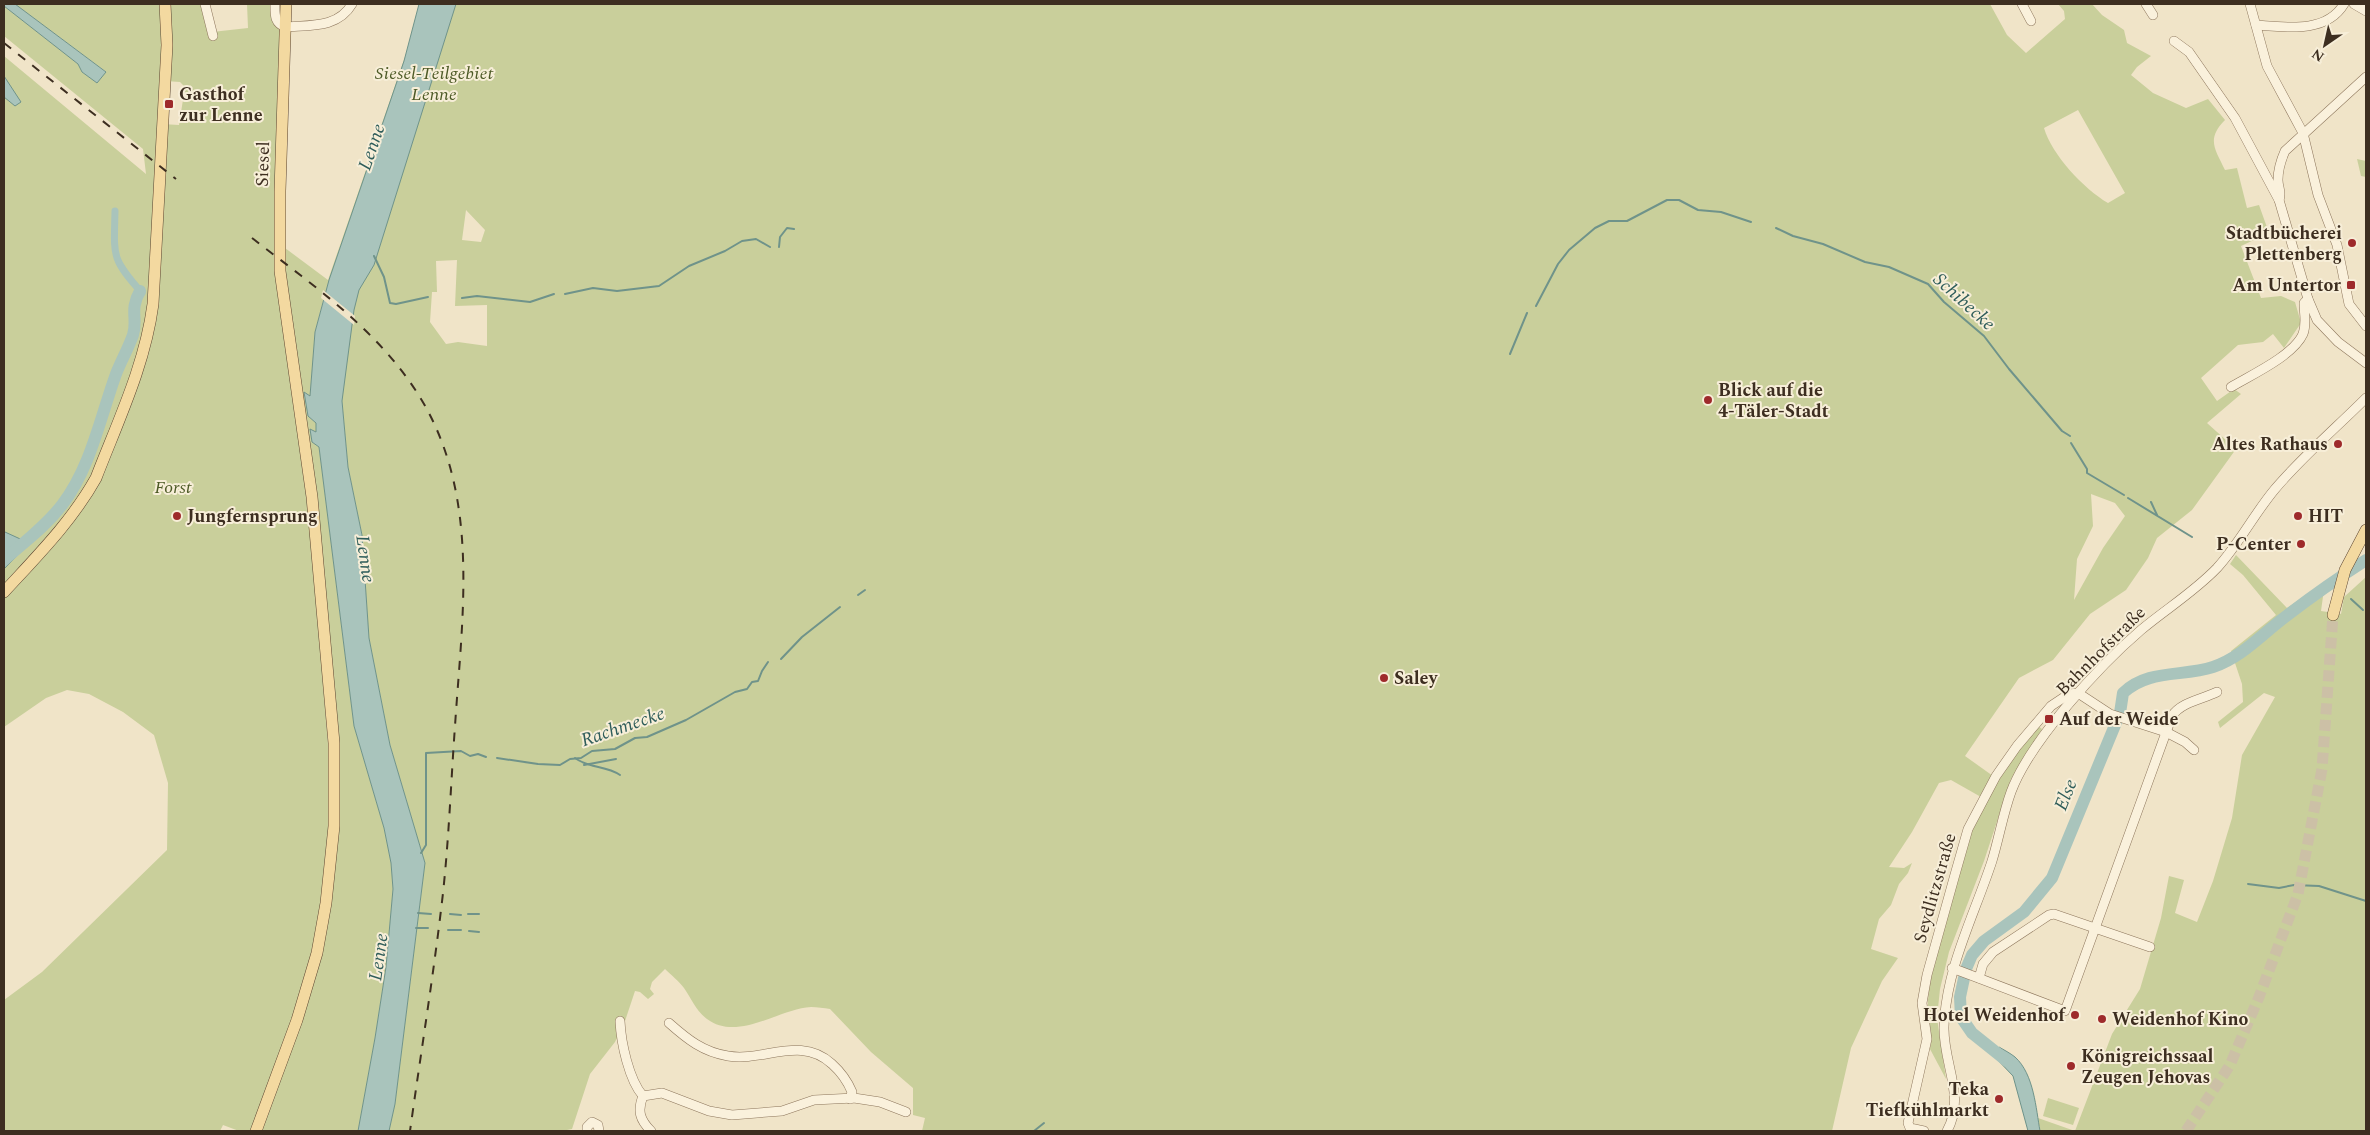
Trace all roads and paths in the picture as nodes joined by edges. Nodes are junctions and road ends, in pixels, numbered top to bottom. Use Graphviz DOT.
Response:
graph roads {
  1 [pos="165,4"];
  2 [pos="204,4"];
  3 [pos="275,4"];
  4 [pos="286,4"];
  5 [pos="352,4"];
  6 [pos="2022,4"];
  7 [pos="2146,4"];
  8 [pos="2250,4"];
  9 [pos="2344,4"];
  10 [pos="2354,4"];
  11 [pos="2362,4"];
  12 [pos="2366,11"];
  13 [pos="2153,15"];
  14 [pos="2031,21"];
  15 [pos="2256,25"];
  16 [pos="286,27"];
  17 [pos="212,36"];
  18 [pos="2174,40"];
  19 [pos="2366,77"];
  20 [pos="2303,133"];
  21 [pos="2279,200"];
  22 [pos="2308,299"];
  23 [pos="2366,326"];
  24 [pos="2366,362"];
  25 [pos="2230,387"];
  26 [pos="2366,398"];
  27 [pos="2366,530"];
  28 [pos="4,592"];
  29 [pos="2333,615"];
  30 [pos="2217,692"];
  31 [pos="2078,693"];
  32 [pos="2166,732"];
  33 [pos="2194,750"];
  34 [pos="2094,928"];
  35 [pos="2150,947"];
  36 [pos="1956,970"];
  37 [pos="1976,977"];
  38 [pos="620,1021"];
  39 [pos="669,1023"];
  40 [pos="643,1096"];
  41 [pos="850,1099"];
  42 [pos="906,1112"];
  43 [pos="1948,1128"];
  44 [pos="1912,1130"];
  45 [pos="256,1131"];
  46 [pos="587,1131"];
  47 [pos="599,1131"];
  48 [pos="651,1131"];
  49 [pos="1924,1131"];
  50 [pos="1958,1131"];
  1 -- 28 [label="main road"];
  2 -- 17 [label="street"];
  3 -- 16 [label="street"];
  4 -- 16 [label="main road, Siesel"];
  5 -- 16 [label="street"];
  6 -- 14 [label="street"];
  7 -- 13 [label="street"];
  8 -- 15 [label="street"];
  9 -- 15 [label="street"];
  10 -- 12 [label="street"];
  11 -- 12 [label="street"];
  15 -- 20 [label="street"];
  16 -- 45 [label="main road, Siesel"];
  18 -- 21 [label="street"];
  19 -- 20 [label="street"];
  20 -- 21 [label="street"];
  20 -- 23 [label="street"];
  21 -- 22 [label="street"];
  22 -- 24 [label="street"];
  22 -- 25 [label="street"];
  26 -- 31 [label="street, Bahnhofstraße"];
  27 -- 29 [label="main road"];
  30 -- 32 [label="street"];
  31 -- 32 [label="street"];
  31 -- 36 [label="street, Bahnhofstraße"];
  31 -- 44 [label="street, Seydlitzstraße"];
  32 -- 33 [label="street"];
  32 -- 34 [label="street"];
  34 -- 35 [label="street"];
  34 -- 37 [label="street"];
  34 -- 37 [label="street"];
  36 -- 37 [label="street"];
  36 -- 43 [label="street, Bahnhofstraße"];
  38 -- 40 [label="street"];
  39 -- 41 [label="street"];
  40 -- 41 [label="street"];
  40 -- 48 [label="street"];
  41 -- 42 [label="street"];
  43 -- 50 [label="street"];
  44 -- 49 [label="street, Seydlitzstraße"];
  46 -- 47 [label="street"];
}
